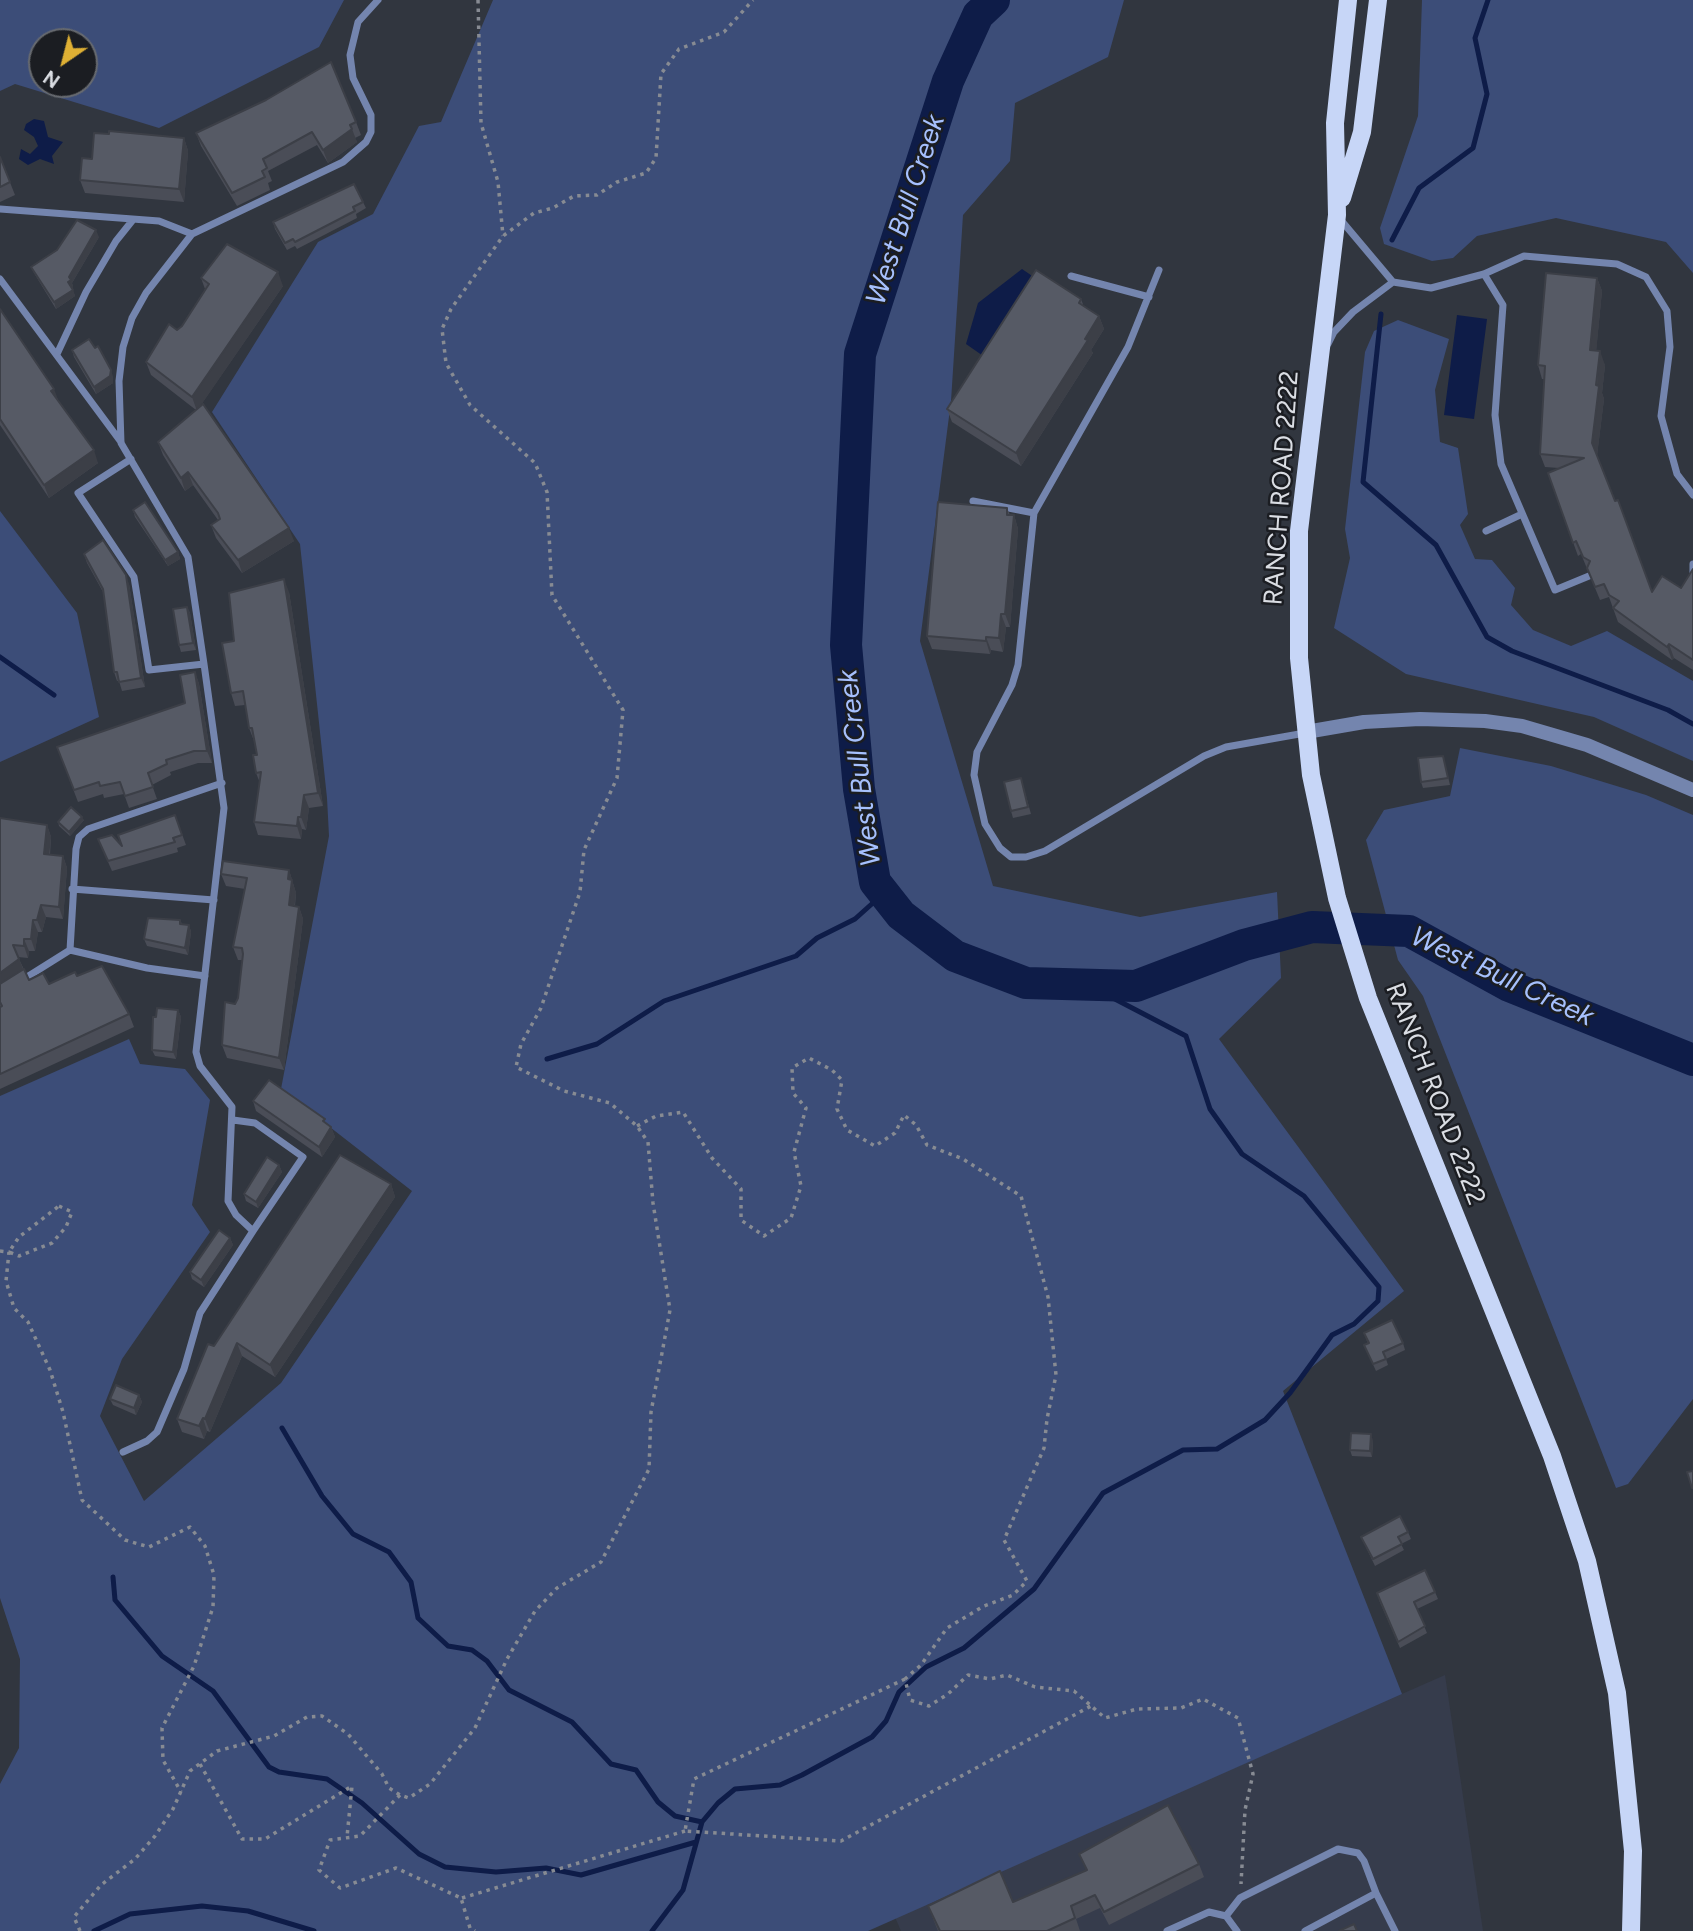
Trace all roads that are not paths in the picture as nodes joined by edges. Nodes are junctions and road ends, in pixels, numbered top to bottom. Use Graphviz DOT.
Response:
graph roads {
  1 [pos="378,0"];
  2 [pos="1348,0"];
  3 [pos="1376,5"];
  4 [pos="0,209"];
  5 [pos="1337,215"];
  6 [pos="132,221"];
  7 [pos="192,234"];
  8 [pos="1159,270"];
  9 [pos="1484,274"];
  10 [pos="1071,276"];
  11 [pos="0,279"];
  12 [pos="1392,282"];
  13 [pos="1149,297"];
  14 [pos="57,354"];
  15 [pos="1317,365"];
  16 [pos="121,443"];
  17 [pos="131,459"];
  18 [pos="1693,495"];
  19 [pos="972,501"];
  20 [pos="1034,513"];
  21 [pos="1522,514"];
  22 [pos="1486,531"];
  23 [pos="1693,564"];
  24 [pos="1693,572"];
  25 [pos="1589,576"];
  26 [pos="204,664"];
  27 [pos="1306,733"];
  28 [pos="222,783"];
  29 [pos="1693,790"];
  30 [pos="72,890"];
  31 [pos="214,900"];
  32 [pos="70,950"];
  33 [pos="205,976"];
  34 [pos="9,988"];
  35 [pos="233,1120"];
  36 [pos="253,1231"];
  37 [pos="123,1452"];
  38 [pos="1376,1893"];
  39 [pos="1226,1916"];
  40 [pos="1167,1931"];
  41 [pos="1237,1931"];
  42 [pos="1305,1931"];
  43 [pos="1395,1931"];
  44 [pos="1631,1931"];
  1 -- 7 [label="lane"];
  2 -- 5 [label="main road, RANCH ROAD 2222"];
  3 -- 5 [label="main road, RANCH ROAD 2222"];
  4 -- 6 [label="lane"];
  5 -- 12 [label="lane"];
  5 -- 15 [label="main road, RANCH ROAD 2222"];
  6 -- 7 [label="lane"];
  6 -- 14 [label="lane"];
  7 -- 16 [label="lane"];
  8 -- 13 [label="lane"];
  9 -- 12 [label="lane"];
  9 -- 18 [label="lane"];
  9 -- 21 [label="lane"];
  10 -- 13 [label="lane"];
  11 -- 14 [label="lane"];
  12 -- 15 [label="lane"];
  13 -- 20 [label="lane"];
  14 -- 16 [label="lane"];
  15 -- 27 [label="main road, RANCH ROAD 2222"];
  16 -- 17 [label="lane"];
  17 -- 26 [label="lane"];
  17 -- 26 [label="lane"];
  19 -- 20 [label="lane"];
  20 -- 27 [label="lane"];
  21 -- 22 [label="lane"];
  21 -- 25 [label="lane"];
  23 -- 24 [label="lane"];
  26 -- 28 [label="lane"];
  27 -- 29 [label="street"];
  27 -- 44 [label="main road, RANCH ROAD 2222"];
  28 -- 30 [label="lane"];
  28 -- 31 [label="lane"];
  30 -- 31 [label="lane"];
  30 -- 32 [label="lane"];
  31 -- 33 [label="lane"];
  32 -- 33 [label="lane"];
  32 -- 34 [label="lane"];
  33 -- 35 [label="lane"];
  35 -- 36 [label="lane"];
  35 -- 36 [label="lane"];
  36 -- 37 [label="lane"];
  38 -- 39 [label="lane"];
  38 -- 42 [label="lane"];
  38 -- 43 [label="lane"];
  39 -- 40 [label="lane"];
  39 -- 41 [label="lane"];
}
